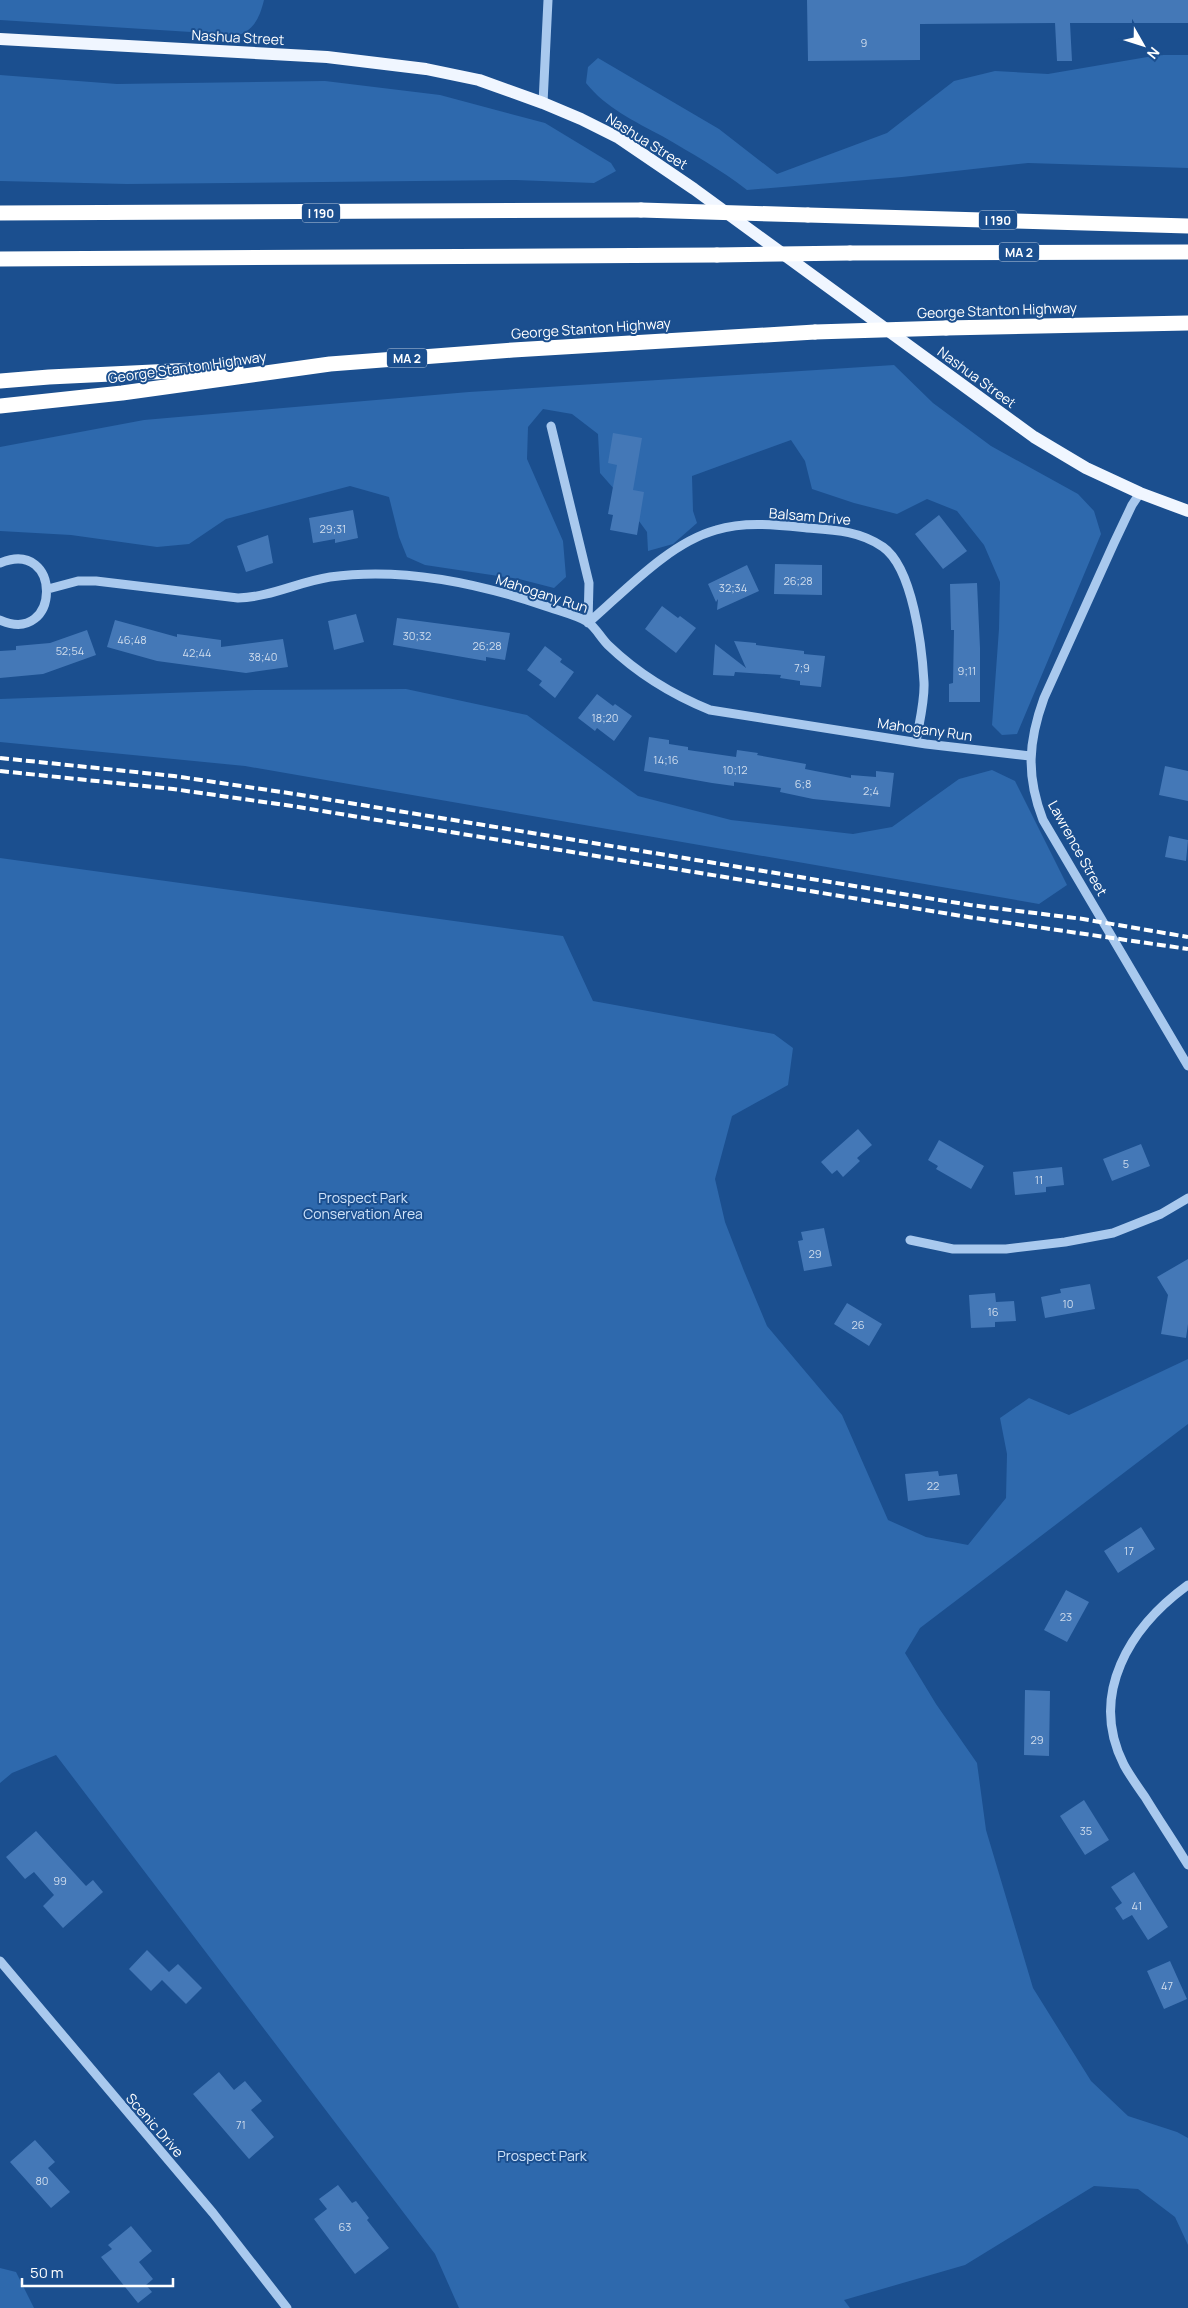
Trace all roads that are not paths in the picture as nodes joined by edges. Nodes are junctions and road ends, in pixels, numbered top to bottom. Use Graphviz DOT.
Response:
graph roads {
  1 [pos="548,0"];
  2 [pos="0,39"];
  3 [pos="543,103"];
  4 [pos="0,213"];
  5 [pos="1188,226"];
  6 [pos="1188,252"];
  7 [pos="0,259"];
  8 [pos="1188,323"];
  9 [pos="330,364"];
  10 [pos="0,381"];
  11 [pos="0,406"];
  12 [pos="552,426"];
  13 [pos="1140,493"];
  14 [pos="1188,510"];
  15 [pos="0,563"];
  16 [pos="48,589"];
  17 [pos="0,620"];
  18 [pos="588,623"];
  19 [pos="916,742"];
  20 [pos="1030,756"];
  21 [pos="1188,1066"];
  22 [pos="1188,1198"];
  23 [pos="910,1240"];
  24 [pos="1188,1585"];
  25 [pos="1188,1865"];
  26 [pos="0,1961"];
  27 [pos="288,2308"];
  1 -- 3 [label="street"];
  2 -- 3 [label="main road, Nashua Street"];
  3 -- 13 [label="main road, Nashua Street"];
  4 -- 5 [label="highway, I 190, bridge"];
  6 -- 7 [label="highway, MA 2, bridge"];
  8 -- 9 [label="highway, George Stanton Highway / MA 2, bridge"];
  9 -- 10 [label="highway"];
  9 -- 11 [label="highway, George Stanton Highway / MA 2"];
  12 -- 18 [label="street"];
  13 -- 14 [label="main road, Nashua Street"];
  13 -- 20 [label="street, Lawrence Street"];
  15 -- 16 [label="street"];
  16 -- 17 [label="street"];
  16 -- 18 [label="street, Mahogany Run"];
  18 -- 19 [label="street, Mahogany Run"];
  18 -- 19 [label="street, Balsam Drive"];
  19 -- 20 [label="street, Mahogany Run"];
  20 -- 21 [label="street, Lawrence Street"];
  22 -- 23 [label="street"];
  24 -- 25 [label="street"];
  26 -- 27 [label="street, Scenic Drive"];
}
